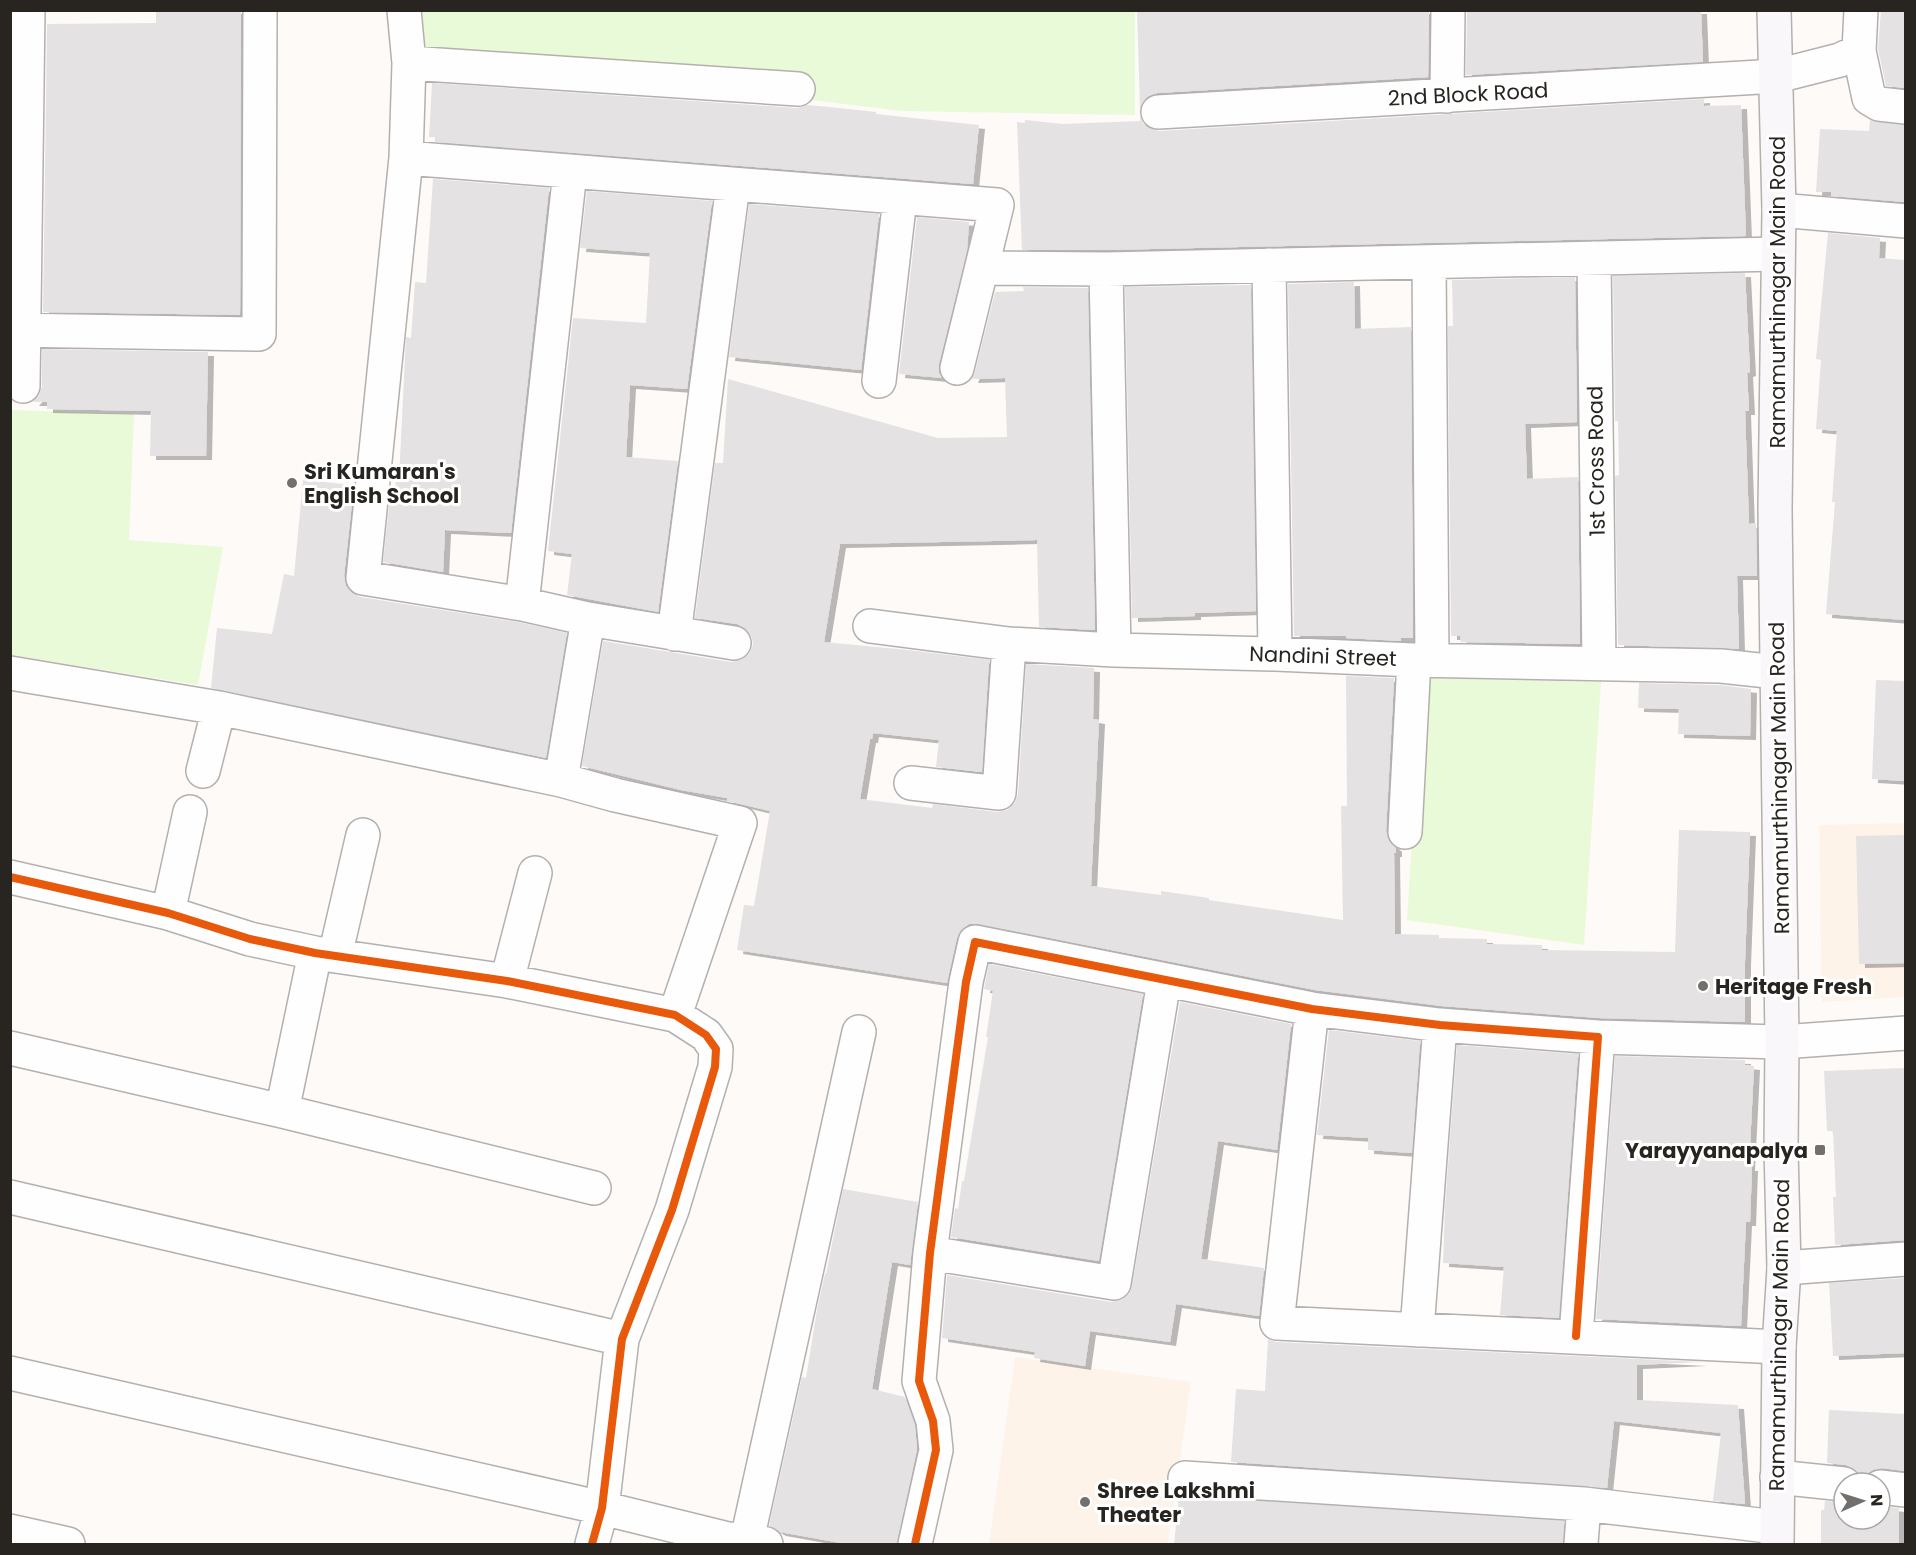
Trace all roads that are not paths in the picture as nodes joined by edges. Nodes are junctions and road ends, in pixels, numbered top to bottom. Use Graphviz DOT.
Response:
graph roads {
  1 [pos="28,10"];
  2 [pos="260,10"];
  3 [pos="404,10"];
  4 [pos="1448,10"];
  5 [pos="1774,10"];
  6 [pos="1861,10"];
  7 [pos="1859,51"];
  8 [pos="409,63"];
  9 [pos="1777,76"];
  10 [pos="798,89"];
  11 [pos="1447,96"];
  12 [pos="1905,107"];
  13 [pos="1158,112"];
  14 [pos="406,158"];
  15 [pos="570,172"];
  16 [pos="733,185"];
  17 [pos="900,198"];
  18 [pos="1779,210"];
  19 [pos="1905,220"];
  20 [pos="1777,254"];
  21 [pos="1593,258"];
  22 [pos="1429,262"];
  23 [pos="1269,265"];
  24 [pos="982,268"];
  25 [pos="1106,269"];
  26 [pos="17,330"];
  27 [pos="957,368"];
  28 [pos="879,381"];
  29 [pos="23,386"];
  30 [pos="522,604"];
  31 [pos="588,619"];
  32 [pos="870,626"];
  33 [pos="674,633"];
  34 [pos="734,643"];
  35 [pos="1010,644"];
  36 [pos="1114,650"];
  37 [pos="1275,654"];
  38 [pos="1423,660"];
  39 [pos="1599,663"];
  40 [pos="1777,672"];
  41 [pos="10,673"];
  42 [pos="219,708"];
  43 [pos="203,771"];
  44 [pos="561,780"];
  45 [pos="911,783"];
  46 [pos="190,812"];
  47 [pos="1405,832"];
  48 [pos="363,835"];
  49 [pos="536,873"];
  50 [pos="10,878"];
  51 [pos="168,913"];
  52 [pos="325,954"];
  53 [pos="507,981"];
  54 [pos="1164,981"];
  55 [pos="1312,1009"];
  56 [pos="675,1015"];
  57 [pos="1440,1025"];
  58 [pos="860,1032"];
  59 [pos="1905,1033"];
  60 [pos="1598,1037"];
  61 [pos="1782,1042"];
  62 [pos="10,1048"];
  63 [pos="282,1112"];
  64 [pos="594,1188"];
  65 [pos="10,1197"];
  66 [pos="930,1253"];
  67 [pos="1905,1259"];
  68 [pos="1784,1268"];
  69 [pos="1417,1330"];
  70 [pos="1576,1336"];
  71 [pos="622,1339"];
  72 [pos="1779,1347"];
  73 [pos="10,1373"];
  74 [pos="1777,1477"];
  75 [pos="1185,1478"];
  76 [pos="1832,1483"];
  77 [pos="1584,1504"];
  78 [pos="602,1508"];
  79 [pos="10,1531"];
  80 [pos="1777,1536"];
  81 [pos="742,1542"];
  82 [pos="68,1545"];
  83 [pos="592,1545"];
  84 [pos="915,1545"];
  85 [pos="1581,1545"];
  1 -- 26 [label="street"];
  2 -- 26 [label="street"];
  3 -- 8 [label="street"];
  4 -- 11 [label="street"];
  5 -- 9 [label="main road, Ramamurthinagar Main Road"];
  6 -- 7 [label="street"];
  7 -- 9 [label="street, 2nd Block Road"];
  7 -- 12 [label="street"];
  8 -- 10 [label="street"];
  8 -- 14 [label="street"];
  9 -- 11 [label="street, 2nd Block Road"];
  9 -- 18 [label="main road, Ramamurthinagar Main Road"];
  11 -- 13 [label="street, 2nd Block Road"];
  14 -- 15 [label="street"];
  14 -- 30 [label="street"];
  15 -- 16 [label="street"];
  15 -- 30 [label="street"];
  16 -- 17 [label="street"];
  16 -- 33 [label="street"];
  17 -- 24 [label="street"];
  17 -- 28 [label="street"];
  18 -- 19 [label="street"];
  18 -- 20 [label="main road, Ramamurthinagar Main Road"];
  20 -- 21 [label="street"];
  20 -- 40 [label="main road, Ramamurthinagar Main Road"];
  21 -- 22 [label="street"];
  21 -- 39 [label="street, 1st Cross Road"];
  22 -- 23 [label="street"];
  22 -- 38 [label="street"];
  23 -- 25 [label="street"];
  23 -- 37 [label="street"];
  24 -- 25 [label="street"];
  24 -- 27 [label="street"];
  25 -- 36 [label="street"];
  26 -- 29 [label="street"];
  30 -- 31 [label="street"];
  31 -- 33 [label="street"];
  31 -- 44 [label="street"];
  32 -- 35 [label="street, Nandini Street"];
  33 -- 34 [label="street"];
  35 -- 36 [label="street, Nandini Street"];
  35 -- 45 [label="street"];
  36 -- 37 [label="street, Nandini Street"];
  37 -- 38 [label="street, Nandini Street"];
  38 -- 39 [label="street, Nandini Street"];
  38 -- 47 [label="street"];
  39 -- 40 [label="street, Nandini Street"];
  40 -- 61 [label="main road, Ramamurthinagar Main Road"];
  41 -- 42 [label="street"];
  42 -- 43 [label="street"];
  42 -- 44 [label="street"];
  44 -- 56 [label="street"];
  46 -- 51 [label="street"];
  48 -- 52 [label="street"];
  49 -- 53 [label="street"];
  50 -- 51 [label="street"];
  51 -- 52 [label="street"];
  52 -- 53 [label="street"];
  52 -- 63 [label="street"];
  53 -- 56 [label="street"];
  54 -- 55 [label="street"];
  54 -- 66 [label="street"];
  54 -- 66 [label="street"];
  55 -- 57 [label="street"];
  55 -- 69 [label="street"];
  56 -- 71 [label="street"];
  57 -- 60 [label="street"];
  57 -- 69 [label="street"];
  58 -- 81 [label="street"];
  59 -- 61 [label="street"];
  60 -- 61 [label="street"];
  60 -- 70 [label="street"];
  61 -- 68 [label="main road, Ramamurthinagar Main Road"];
  62 -- 63 [label="street"];
  63 -- 64 [label="street"];
  65 -- 71 [label="street"];
  66 -- 84 [label="street"];
  67 -- 68 [label="street"];
  68 -- 72 [label="main road, Ramamurthinagar Main Road"];
  69 -- 70 [label="street"];
  70 -- 72 [label="street"];
  71 -- 78 [label="street"];
  72 -- 74 [label="main road, Ramamurthinagar Main Road"];
  73 -- 78 [label="street"];
  74 -- 76 [label="street"];
  74 -- 80 [label="main road, Ramamurthinagar Main Road"];
  75 -- 77 [label="street"];
  77 -- 80 [label="street"];
  77 -- 85 [label="street"];
  78 -- 81 [label="street"];
  78 -- 83 [label="street"];
  79 -- 82 [label="street"];
}
